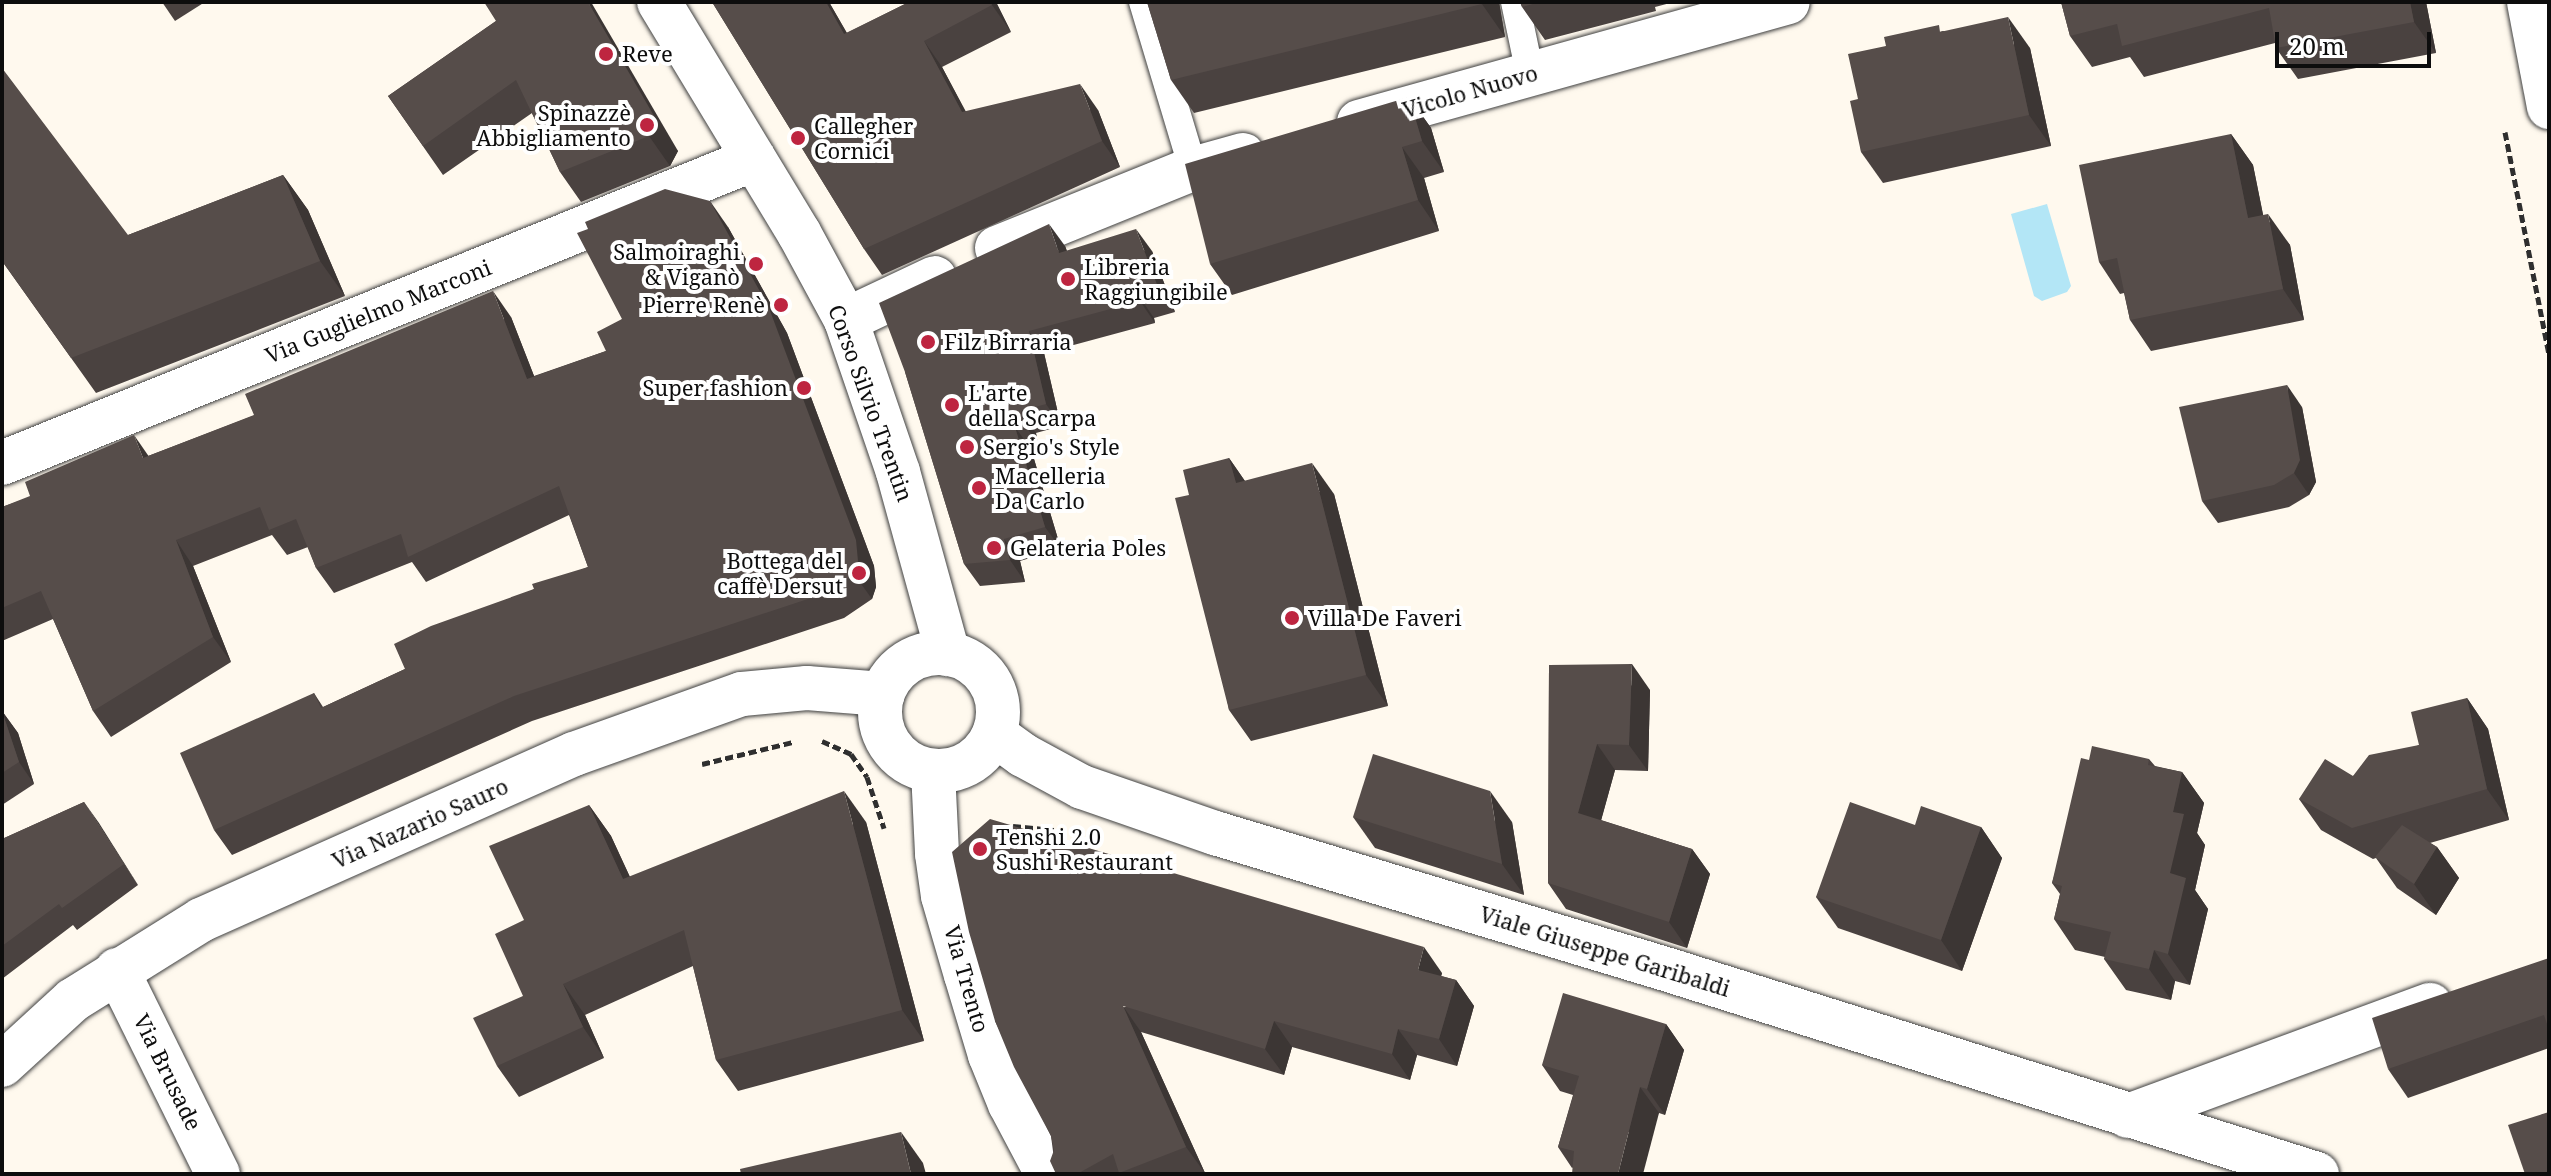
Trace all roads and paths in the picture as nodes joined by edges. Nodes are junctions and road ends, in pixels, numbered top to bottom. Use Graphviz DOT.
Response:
graph roads {
  1 [pos="659,2"];
  2 [pos="1143,2"];
  3 [pos="1515,2"];
  4 [pos="1788,2"];
  5 [pos="2529,2"];
  6 [pos="1530,74"];
  7 [pos="2549,107"];
  8 [pos="2503,125"];
  9 [pos="754,159"];
  10 [pos="1193,169"];
  11 [pos="846,320"];
  12 [pos="2549,355"];
  13 [pos="2,463"];
  14 [pos="948,654"];
  15 [pos="883,694"];
  16 [pos="994,734"];
  17 [pos="814,737"];
  18 [pos="800,740"];
  19 [pos="699,765"];
  20 [pos="933,771"];
  21 [pos="884,831"];
  22 [pos="117,970"];
  23 [pos="2475,989"];
  24 [pos="2,1065"];
  25 [pos="2128,1116"];
  26 [pos="218,1174"];
  27 [pos="1047,1174"];
  28 [pos="2317,1174"];
  1 -- 9 [label="street, Corso Silvio Trentin"];
  2 -- 10 [label="lane"];
  3 -- 6 [label="lane"];
  4 -- 6 [label="street, Vicolo Nuovo"];
  5 -- 7 [label="street"];
  6 -- 10 [label="street, Vicolo Nuovo"];
  8 -- 12 [label="path"];
  9 -- 11 [label="street, Corso Silvio Trentin"];
  9 -- 13 [label="street, Via Guglielmo Marconi"];
  10 -- 11 [label="street, Vicolo Nuovo"];
  11 -- 14 [label="street, Corso Silvio Trentin"];
  14 -- 15 [label="street"];
  14 -- 16 [label="street"];
  15 -- 20 [label="street"];
  15 -- 22 [label="street, Via Nazario Sauro"];
  16 -- 20 [label="street"];
  16 -- 25 [label="street, Viale Giuseppe Garibaldi"];
  17 -- 21 [label="path"];
  18 -- 19 [label="path"];
  20 -- 27 [label="street, Via Trento"];
  22 -- 24 [label="street, Via Nazario Sauro"];
  22 -- 26 [label="street, Via Brusade"];
  23 -- 25 [label="street"];
  25 -- 28 [label="street, Viale Giuseppe Garibaldi"];
}
